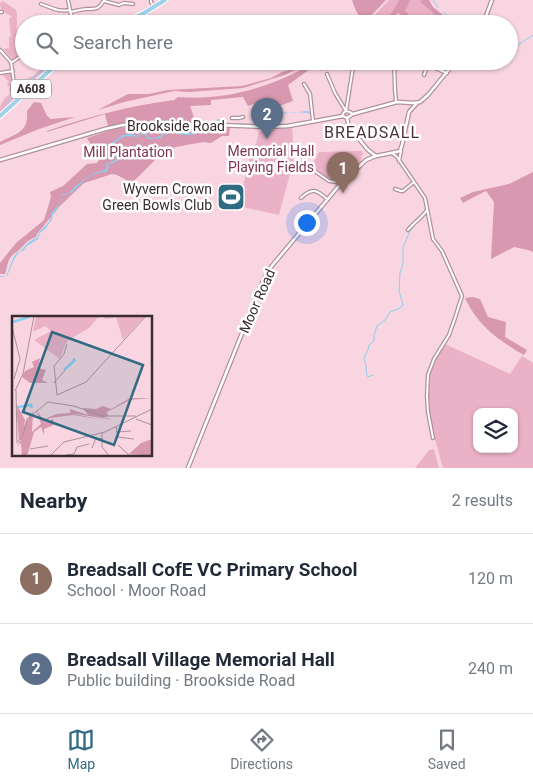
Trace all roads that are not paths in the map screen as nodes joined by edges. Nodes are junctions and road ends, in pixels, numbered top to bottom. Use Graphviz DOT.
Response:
graph roads {
  1 [pos="68,0"];
  2 [pos="104,0"];
  3 [pos="151,0"];
  4 [pos="165,0"];
  5 [pos="492,0"];
  6 [pos="41,4"];
  7 [pos="132,4"];
  8 [pos="154,7"];
  9 [pos="70,11"];
  10 [pos="71,15"];
  11 [pos="139,15"];
  12 [pos="487,15"];
  13 [pos="0,50"];
  14 [pos="15,60"];
  15 [pos="11,63"];
  16 [pos="50,70"];
  17 [pos="353,70"];
  18 [pos="394,70"];
  19 [pos="426,70"];
  20 [pos="439,70"];
  21 [pos="450,70"];
  22 [pos="13,71"];
  23 [pos="0,73"];
  24 [pos="328,74"];
  25 [pos="447,74"];
  26 [pos="424,75"];
  27 [pos="304,84"];
  28 [pos="24,95"];
  29 [pos="397,102"];
  30 [pos="407,103"];
  31 [pos="417,103"];
  32 [pos="346,111"];
  33 [pos="409,112"];
  34 [pos="353,114"];
  35 [pos="0,116"];
  36 [pos="342,116"];
  37 [pos="243,117"];
  38 [pos="232,118"];
  39 [pos="348,118"];
  40 [pos="313,121"];
  41 [pos="237,123"];
  42 [pos="401,149"];
  43 [pos="368,150"];
  44 [pos="392,153"];
  45 [pos="376,156"];
  46 [pos="0,160"];
  47 [pos="366,160"];
  48 [pos="399,161"];
  49 [pos="303,163"];
  50 [pos="414,182"];
  51 [pos="342,183"];
  52 [pos="395,189"];
  53 [pos="300,192"];
  54 [pos="327,199"];
  55 [pos="428,209"];
  56 [pos="422,216"];
  57 [pos="430,217"];
  58 [pos="408,230"];
  59 [pos="433,438"];
  60 [pos="188,468"];
  1 -- 9 [label="street"];
  2 -- 7 [label="street"];
  2 -- 9 [label="street"];
  3 -- 8 [label="street"];
  4 -- 8 [label="main road"];
  5 -- 12 [label="street"];
  6 -- 9 [label="street"];
  8 -- 11 [label="main road"];
  9 -- 10 [label="street"];
  13 -- 15 [label="street"];
  14 -- 15 [label="street"];
  15 -- 22 [label="street"];
  16 -- 28 [label="main road, A608"];
  17 -- 32 [label="street"];
  18 -- 29 [label="street"];
  19 -- 26 [label="street"];
  20 -- 25 [label="street"];
  21 -- 25 [label="street"];
  22 -- 23 [label="street"];
  22 -- 28 [label="street"];
  24 -- 32 [label="street"];
  25 -- 31 [label="street"];
  27 -- 40 [label="street"];
  28 -- 35 [label="main road, A608"];
  29 -- 30 [label="street"];
  29 -- 34 [label="street"];
  30 -- 31 [label="street"];
  30 -- 33 [label="street"];
  31 -- 33 [label="street"];
  32 -- 34 [label="street"];
  32 -- 36 [label="street"];
  33 -- 42 [label="street"];
  34 -- 39 [label="street"];
  36 -- 39 [label="street, Brookside Road"];
  36 -- 40 [label="street, Brookside Road"];
  37 -- 41 [label="street, Brookside Road"];
  38 -- 41 [label="street, Brookside Road"];
  39 -- 43 [label="street"];
  40 -- 41 [label="street, Brookside Road"];
  41 -- 46 [label="street, Brookside Road"];
  42 -- 44 [label="street, Moor Road"];
  42 -- 48 [label="street"];
  43 -- 45 [label="street"];
  43 -- 47 [label="street"];
  44 -- 45 [label="street, Moor Road"];
  44 -- 48 [label="street"];
  45 -- 47 [label="street, Moor Road"];
  47 -- 51 [label="street, Moor Road"];
  48 -- 50 [label="street"];
  49 -- 51 [label="street"];
  50 -- 52 [label="street"];
  50 -- 55 [label="street"];
  51 -- 54 [label="street, Moor Road"];
  53 -- 54 [label="street"];
  54 -- 60 [label="street, Moor Road"];
  55 -- 56 [label="street"];
  55 -- 57 [label="street"];
  56 -- 57 [label="street"];
  56 -- 58 [label="street"];
  57 -- 59 [label="street"];
}
